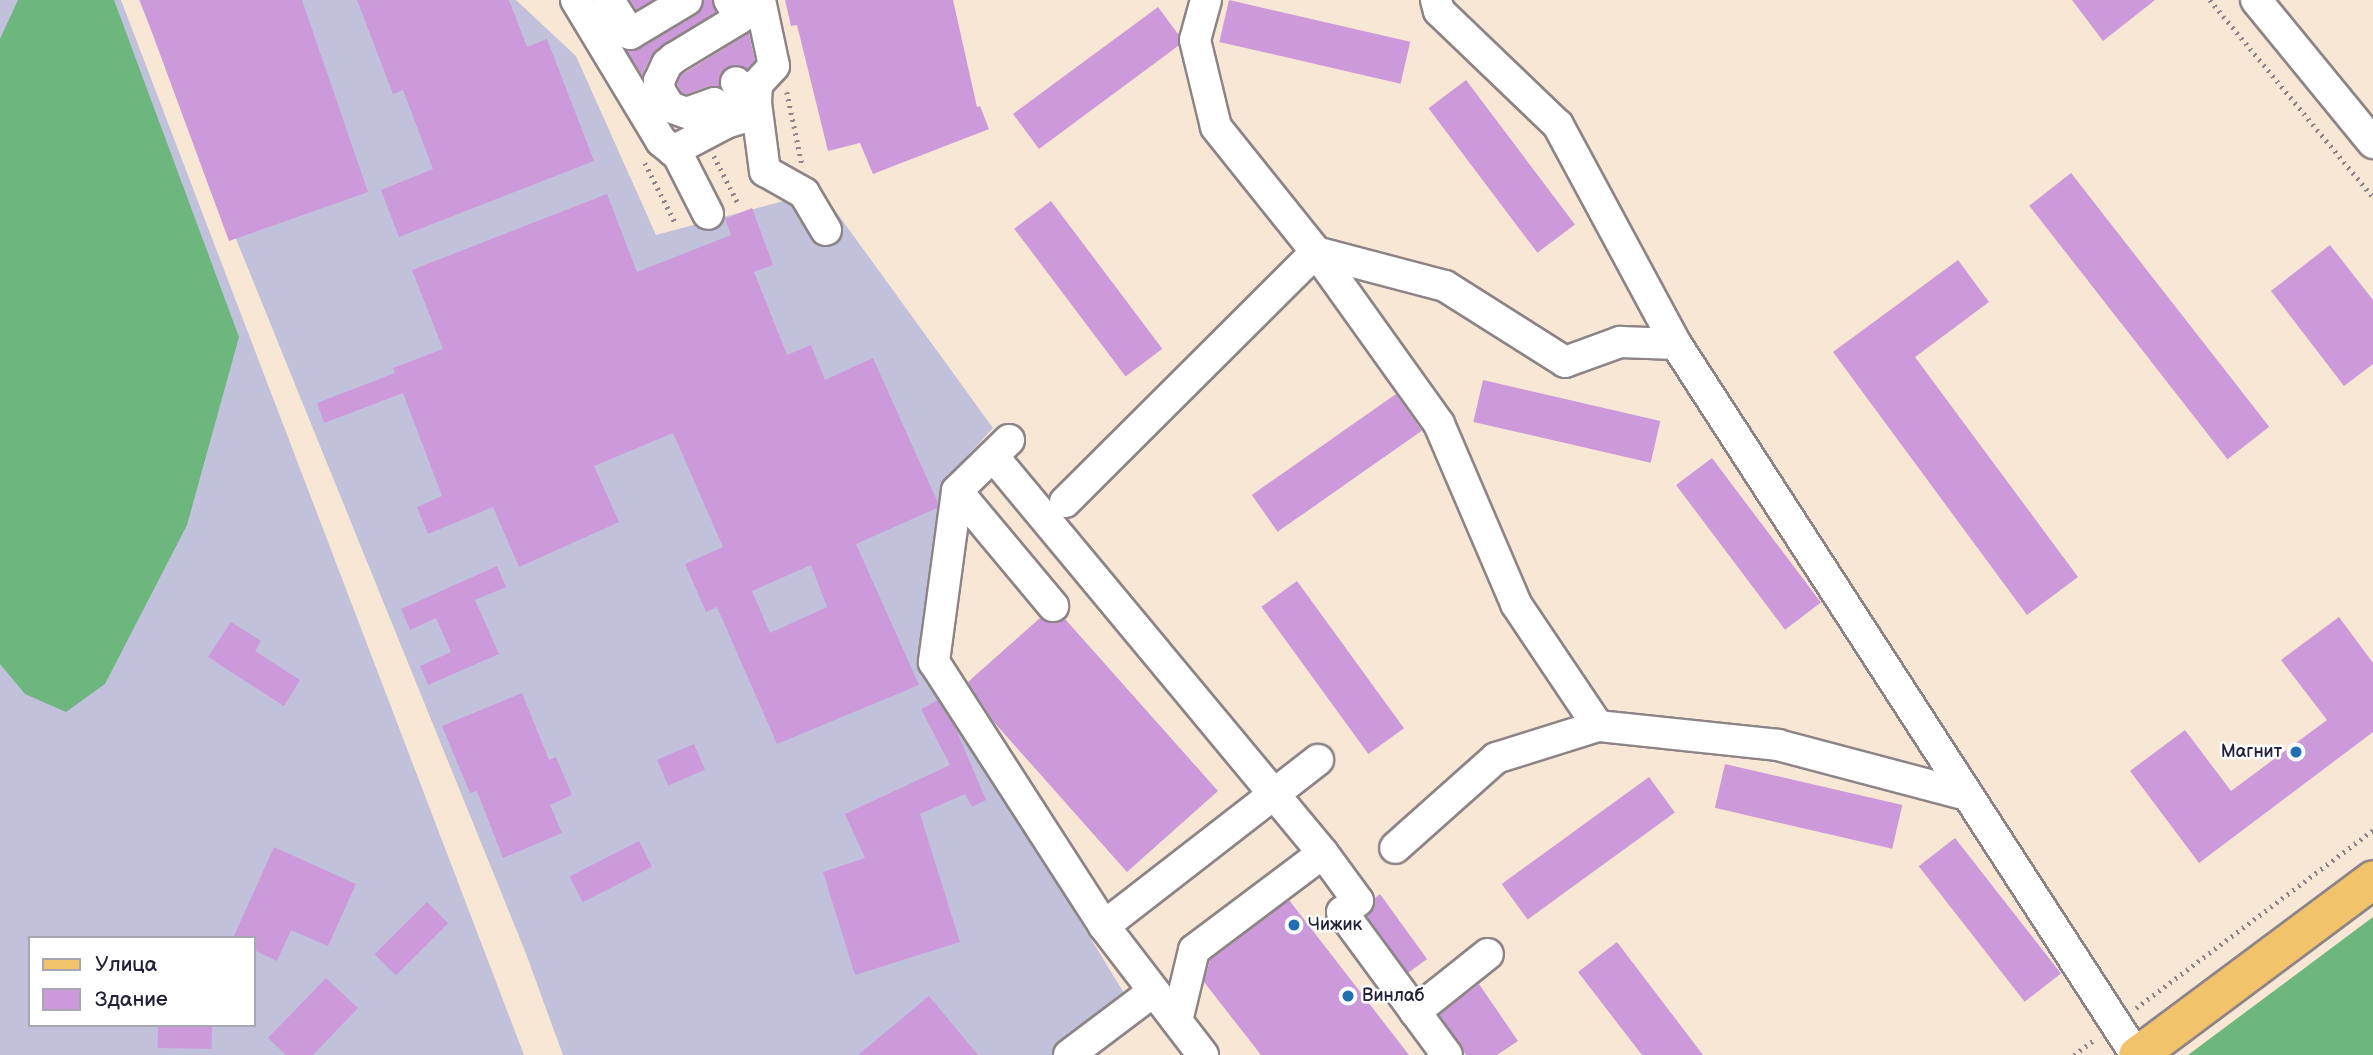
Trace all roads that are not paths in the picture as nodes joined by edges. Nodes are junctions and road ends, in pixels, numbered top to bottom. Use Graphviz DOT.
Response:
graph roads {
  1 [pos="576,0"];
  2 [pos="609,0"];
  3 [pos="687,0"];
  4 [pos="729,0"];
  5 [pos="760,0"];
  6 [pos="1206,0"];
  7 [pos="1436,0"];
  8 [pos="2256,0"];
  9 [pos="736,82"];
  10 [pos="755,114"];
  11 [pos="726,123"];
  12 [pos="2373,143"];
  13 [pos="661,155"];
  14 [pos="708,214"];
  15 [pos="826,230"];
  16 [pos="1316,252"];
  17 [pos="1676,344"];
  18 [pos="957,491"];
  19 [pos="1065,502"];
  20 [pos="1053,606"];
  21 [pos="1598,726"];
  22 [pos="1318,760"];
  23 [pos="1276,793"];
  24 [pos="1967,795"];
  25 [pos="1395,848"];
  26 [pos="1323,853"];
  27 [pos="2373,879"];
  28 [pos="1104,926"];
  29 [pos="1488,954"];
  30 [pos="1154,991"];
  31 [pos="1415,1012"];
  32 [pos="1177,1021"];
  33 [pos="1069,1055"];
  34 [pos="1203,1055"];
  35 [pos="1447,1055"];
  36 [pos="2137,1055"];
  1 -- 13 [label="street"];
  2 -- 3 [label="street"];
  4 -- 11 [label="street"];
  5 -- 10 [label="street"];
  6 -- 16 [label="street"];
  7 -- 17 [label="street"];
  8 -- 12 [label="street"];
  9 -- 10 [label="street"];
  10 -- 11 [label="street"];
  10 -- 15 [label="street"];
  11 -- 13 [label="street"];
  13 -- 14 [label="street"];
  16 -- 17 [label="street"];
  16 -- 19 [label="street"];
  16 -- 21 [label="street"];
  17 -- 24 [label="street"];
  18 -- 20 [label="street"];
  18 -- 23 [label="street"];
  18 -- 28 [label="street"];
  21 -- 24 [label="street"];
  21 -- 25 [label="street"];
  22 -- 23 [label="street"];
  23 -- 26 [label="street"];
  23 -- 28 [label="street"];
  24 -- 36 [label="street"];
  26 -- 31 [label="street"];
  26 -- 32 [label="street"];
  27 -- 36 [label="main road"];
  28 -- 30 [label="street"];
  29 -- 31 [label="street"];
  30 -- 32 [label="street"];
  30 -- 33 [label="street"];
  31 -- 35 [label="street"];
  32 -- 34 [label="street"];
}
